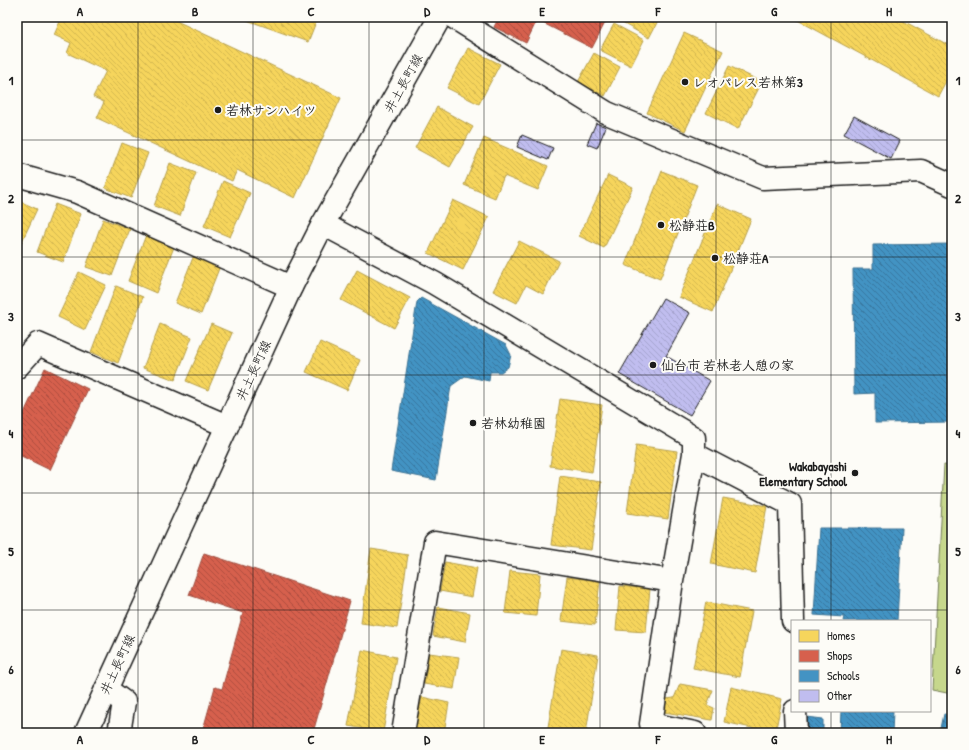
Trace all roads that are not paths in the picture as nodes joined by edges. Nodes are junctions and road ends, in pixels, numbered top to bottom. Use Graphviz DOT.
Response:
graph roads {
  1 [pos="440,17"];
  2 [pos="453,17"];
  3 [pos="17,175"];
  4 [pos="952,185"];
  5 [pos="323,224"];
  6 [pos="291,287"];
  7 [pos="17,367"];
  8 [pos="227,426"];
  9 [pos="694,454"];
  10 [pos="672,581"];
  11 [pos="793,620"];
  12 [pos="106,689"];
  13 [pos="796,712"];
  14 [pos="404,727"];
  15 [pos="86,733"];
  16 [pos="119,733"];
  17 [pos="695,733"];
  18 [pos="796,733"];
  1 -- 5 [label="street, 井土長町線"];
  2 -- 4 [label="street"];
  3 -- 6 [label="street"];
  5 -- 6 [label="street, 井土長町線"];
  5 -- 9 [label="street"];
  6 -- 8 [label="street, 井土長町線"];
  7 -- 8 [label="street"];
  8 -- 12 [label="street, 井土長町線"];
  9 -- 10 [label="street"];
  9 -- 11 [label="street"];
  10 -- 14 [label="street"];
  10 -- 17 [label="street"];
  12 -- 15 [label="street, 井土長町線"];
  12 -- 16 [label="street"];
  13 -- 18 [label="street"];
}
